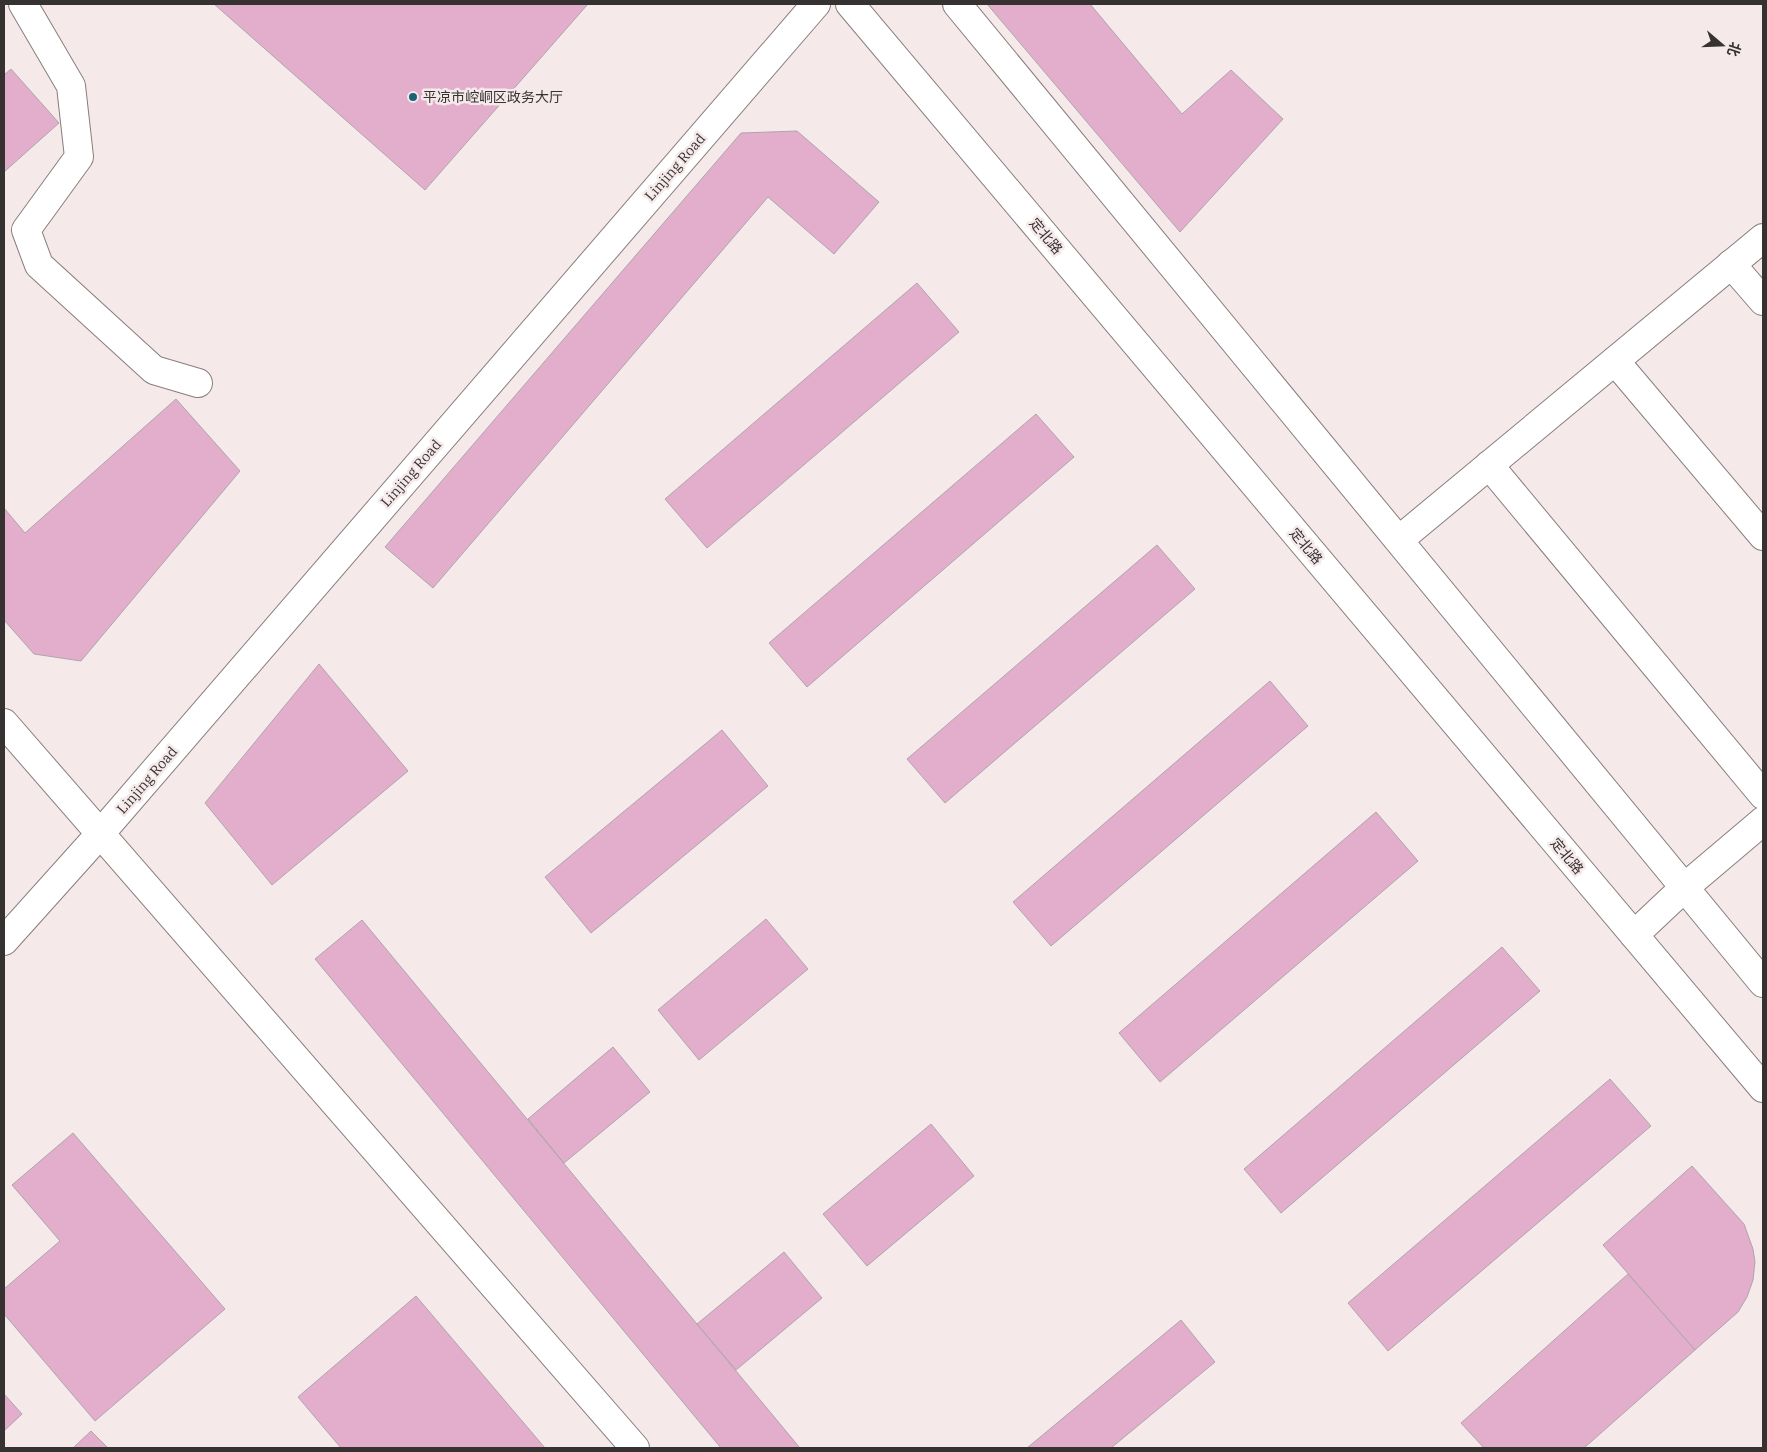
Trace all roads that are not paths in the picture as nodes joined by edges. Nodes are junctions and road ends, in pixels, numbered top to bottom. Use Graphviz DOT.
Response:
graph roads {
  1 [pos="23,4"];
  2 [pos="816,4"];
  3 [pos="850,4"];
  4 [pos="957,4"];
  5 [pos="1763,238"];
  6 [pos="1731,264"];
  7 [pos="1763,301"];
  8 [pos="1615,361"];
  9 [pos="198,383"];
  10 [pos="1489,465"];
  11 [pos="1763,536"];
  12 [pos="1399,540"];
  13 [pos="4,723"];
  14 [pos="1763,795"];
  15 [pos="1763,820"];
  16 [pos="100,834"];
  17 [pos="1685,888"];
  18 [pos="1634,935"];
  19 [pos="4,941"];
  20 [pos="1763,983"];
  21 [pos="1763,1088"];
  22 [pos="635,1448"];
  1 -- 9 [label="street"];
  2 -- 16 [label="street, Linjing Road"];
  3 -- 18 [label="street, 定北路"];
  4 -- 12 [label="street"];
  5 -- 6 [label="street"];
  6 -- 7 [label="street"];
  6 -- 8 [label="street"];
  8 -- 10 [label="street"];
  8 -- 11 [label="street"];
  10 -- 12 [label="street"];
  10 -- 14 [label="street"];
  12 -- 17 [label="street"];
  13 -- 16 [label="street"];
  15 -- 17 [label="street"];
  16 -- 19 [label="street, Linjing Road"];
  16 -- 22 [label="street"];
  17 -- 18 [label="street"];
  17 -- 20 [label="street"];
  18 -- 21 [label="street, 定北路"];
}
